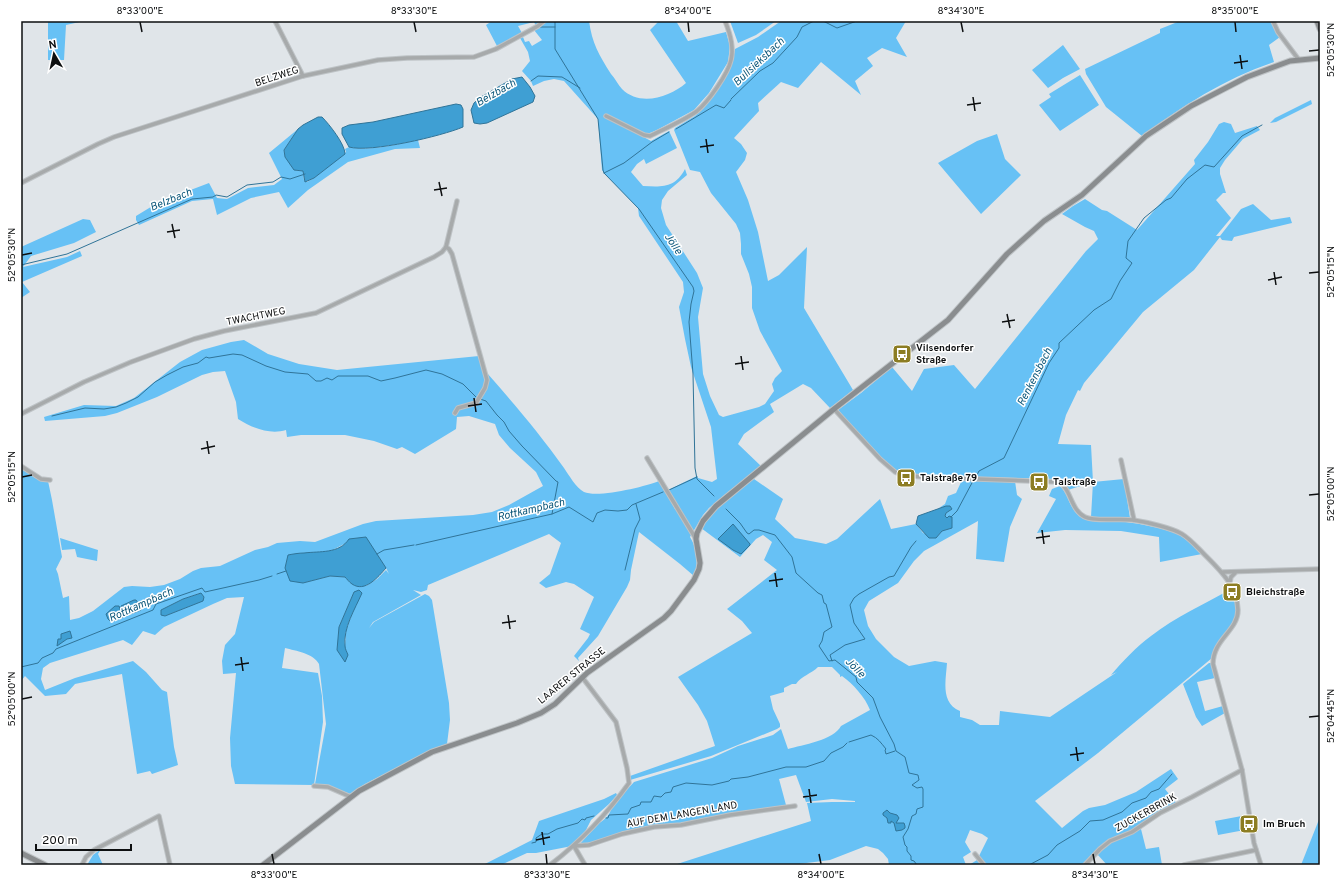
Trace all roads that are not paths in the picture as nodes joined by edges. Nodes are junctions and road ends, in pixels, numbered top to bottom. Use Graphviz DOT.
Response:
graph roads {
  1 [pos="275,21"];
  2 [pos="544,21"];
  3 [pos="725,21"];
  4 [pos="1273,21"];
  5 [pos="1317,21"];
  6 [pos="1320,29"];
  7 [pos="1320,58"];
  8 [pos="1299,60"];
  9 [pos="303,76"];
  10 [pos="606,116"];
  11 [pos="21,183"];
  12 [pos="458,201"];
  13 [pos="446,247"];
  14 [pos="834,409"];
  15 [pos="455,413"];
  16 [pos="21,414"];
  17 [pos="647,458"];
  18 [pos="1121,460"];
  19 [pos="21,466"];
  20 [pos="50,480"];
  21 [pos="1134,520"];
  22 [pos="696,539"];
  23 [pos="1320,569"];
  24 [pos="1223,572"];
  25 [pos="1235,572"];
  26 [pos="1230,582"];
  27 [pos="582,677"];
  28 [pos="1242,770"];
  29 [pos="314,786"];
  30 [pos="351,797"];
  31 [pos="795,806"];
  32 [pos="574,846"];
  33 [pos="1256,850"];
  34 [pos="21,853"];
  35 [pos="975,854"];
  36 [pos="267,864"];
  37 [pos="45,865"];
  38 [pos="82,865"];
  39 [pos="170,865"];
  40 [pos="550,865"];
  41 [pos="585,865"];
  42 [pos="984,865"];
  43 [pos="1085,865"];
  44 [pos="1184,865"];
  45 [pos="1261,865"];
  1 -- 9 [label="street"];
  2 -- 9 [label="street, BELZWEG"];
  3 -- 10 [label="street"];
  4 -- 8 [label="street"];
  5 -- 6 [label="street"];
  7 -- 8 [label="street"];
  8 -- 14 [label="street"];
  9 -- 11 [label="street, BELZWEG"];
  12 -- 13 [label="street"];
  13 -- 15 [label="street"];
  13 -- 16 [label="street, TWACHTWEG"];
  14 -- 21 [label="street"];
  14 -- 22 [label="street, LAARER STRASSE"];
  17 -- 22 [label="street"];
  18 -- 21 [label="street"];
  19 -- 20 [label="street"];
  21 -- 24 [label="street"];
  22 -- 27 [label="street, LAARER STRASSE"];
  23 -- 25 [label="street"];
  24 -- 25 [label="street"];
  24 -- 26 [label="street"];
  25 -- 26 [label="street"];
  26 -- 28 [label="street"];
  27 -- 30 [label="street, LAARER STRASSE"];
  27 -- 32 [label="street"];
  28 -- 33 [label="street"];
  28 -- 43 [label="street, ZUCKERBRINK"];
  29 -- 30 [label="street"];
  30 -- 36 [label="street, LAARER STRASSE"];
  31 -- 32 [label="street, AUF DEM LANGEN LAND"];
  32 -- 40 [label="street"];
  32 -- 41 [label="street"];
  33 -- 44 [label="street"];
  33 -- 45 [label="street"];
  34 -- 37 [label="street"];
  35 -- 42 [label="street"];
  38 -- 39 [label="street"];
}
